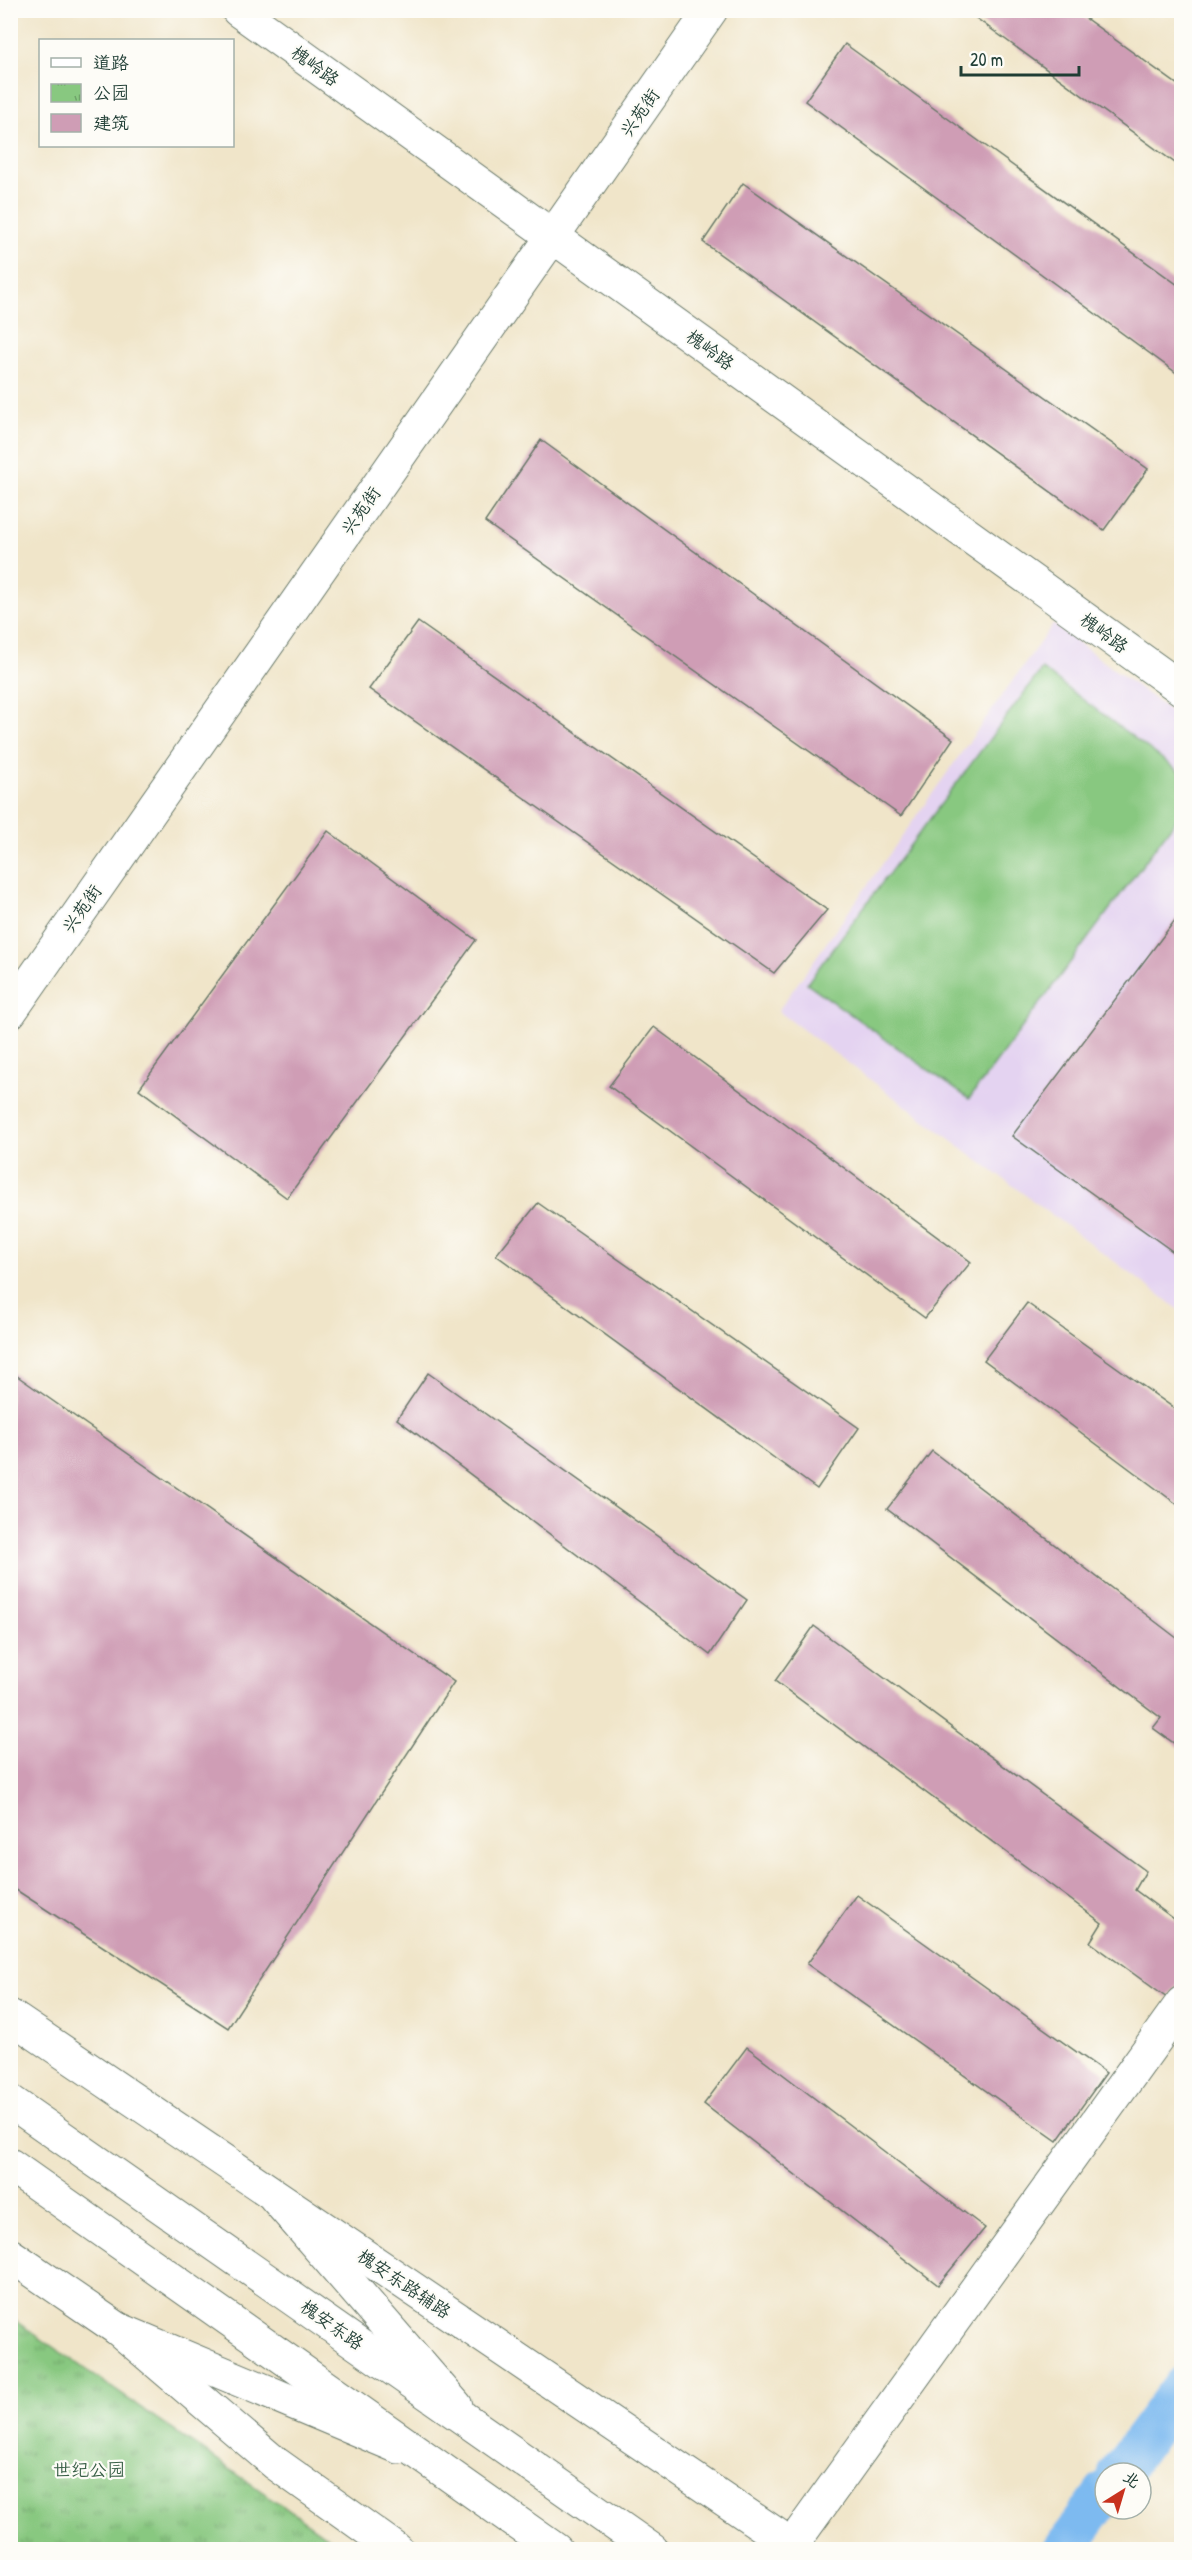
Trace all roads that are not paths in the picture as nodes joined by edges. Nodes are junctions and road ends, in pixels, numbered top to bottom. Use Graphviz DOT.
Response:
graph roads {
  1 [pos="238,10"];
  2 [pos="711,10"];
  3 [pos="553,237"];
  4 [pos="1182,689"];
  5 [pos="10,1012"];
  6 [pos="1182,2003"];
  7 [pos="10,2016"];
  8 [pos="10,2101"];
  9 [pos="10,2165"];
  10 [pos="275,2197"];
  11 [pos="10,2255"];
  12 [pos="118,2329"];
  13 [pos="467,2419"];
  14 [pos="432,2461"];
  15 [pos="796,2547"];
  16 [pos="397,2550"];
  17 [pos="556,2550"];
  18 [pos="652,2550"];
  1 -- 3 [label="main road, 槐岭路"];
  2 -- 3 [label="main road, 兴苑街"];
  3 -- 4 [label="main road, 槐岭路"];
  3 -- 5 [label="main road, 兴苑街"];
  6 -- 15 [label="main road"];
  7 -- 10 [label="main road, 槐安东路辅路"];
  8 -- 13 [label="main road, 槐安东路"];
  9 -- 14 [label="main road"];
  10 -- 13 [label="main road"];
  10 -- 15 [label="main road, 槐安东路辅路"];
  11 -- 12 [label="main road"];
  12 -- 14 [label="main road"];
  12 -- 16 [label="main road"];
  13 -- 18 [label="main road, 槐安东路"];
  14 -- 17 [label="main road"];
}
